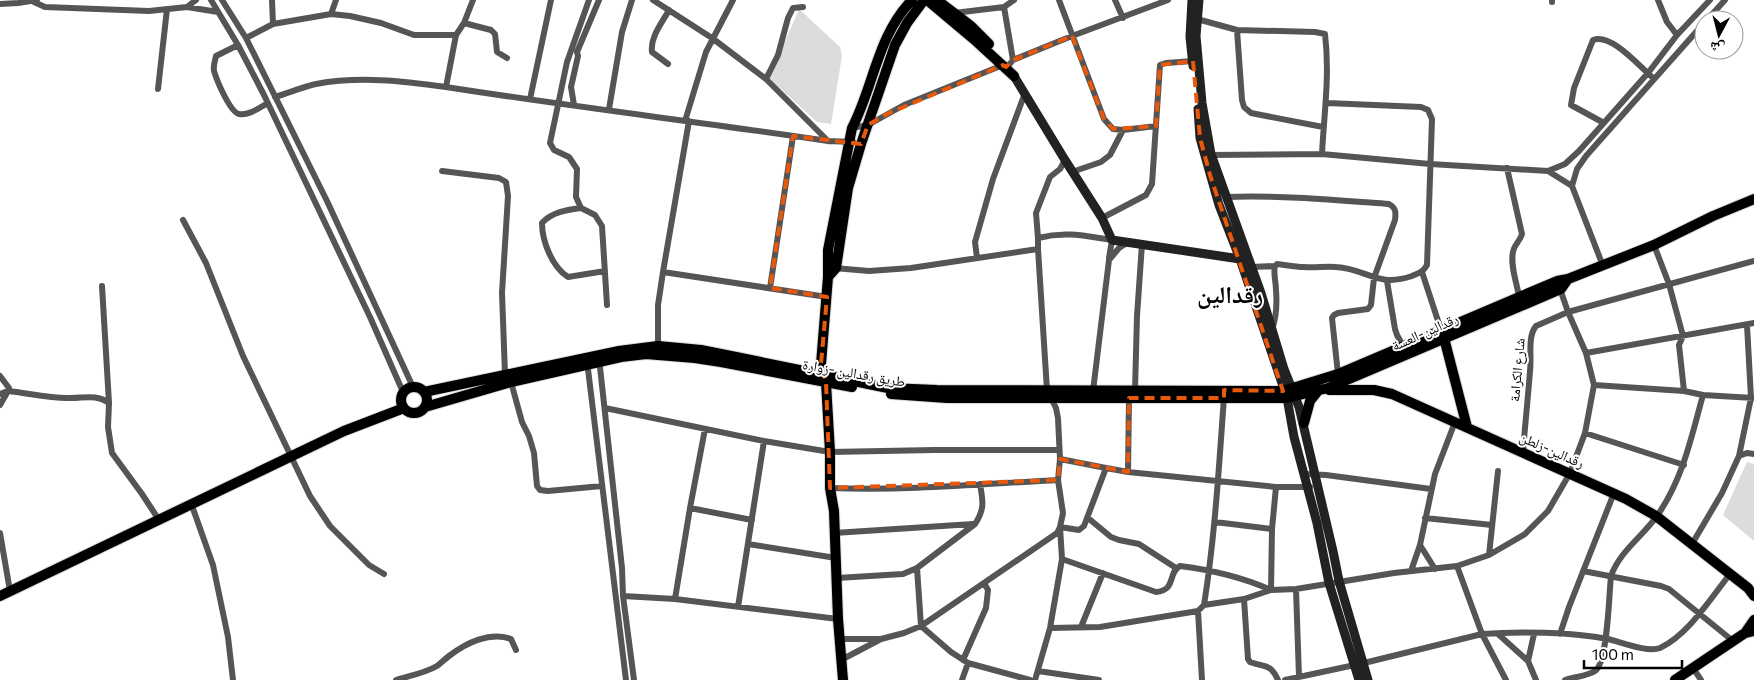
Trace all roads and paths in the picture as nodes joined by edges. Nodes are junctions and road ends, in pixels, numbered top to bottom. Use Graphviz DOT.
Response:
graph roads {
  1 [pos="196,0"];
  2 [pos="211,0"];
  3 [pos="222,0"];
  4 [pos="272,0"];
  5 [pos="336,0"];
  6 [pos="473,0"];
  7 [pos="551,0"];
  8 [pos="589,0"];
  9 [pos="599,0"];
  10 [pos="632,0"];
  11 [pos="655,0"];
  12 [pos="912,0"];
  13 [pos="925,0"];
  14 [pos="1014,0"];
  15 [pos="1059,0"];
  16 [pos="1115,0"];
  17 [pos="1168,0"];
  18 [pos="1658,0"];
  19 [pos="1710,0"];
  20 [pos="1725,0"];
  21 [pos="36,1"];
  22 [pos="731,1"];
  23 [pos="940,2"];
  24 [pos="0,4"];
  25 [pos="1195,4"];
  26 [pos="187,7"];
  27 [pos="804,7"];
  28 [pos="1004,7"];
  29 [pos="167,9"];
  30 [pos="670,10"];
  31 [pos="1716,10"];
  32 [pos="218,12"];
  33 [pos="954,13"];
  34 [pos="331,14"];
  35 [pos="1123,18"];
  36 [pos="1198,19"];
  37 [pos="273,24"];
  38 [pos="464,24"];
  39 [pos="1237,30"];
  40 [pos="456,35"];
  41 [pos="1677,35"];
  42 [pos="1694,35"];
  43 [pos="1072,36"];
  44 [pos="246,38"];
  45 [pos="712,38"];
  46 [pos="238,46"];
  47 [pos="507,58"];
  48 [pos="1192,61"];
  49 [pos="1009,63"];
  50 [pos="668,64"];
  51 [pos="1648,74"];
  52 [pos="1014,76"];
  53 [pos="766,79"];
  54 [pos="1656,79"];
  55 [pos="446,87"];
  56 [pos="158,89"];
  57 [pos="1025,93"];
  58 [pos="275,97"];
  59 [pos="530,99"];
  60 [pos="268,103"];
  61 [pos="1327,103"];
  62 [pos="560,104"];
  63 [pos="574,105"];
  64 [pos="609,109"];
  65 [pos="687,121"];
  66 [pos="1604,122"];
  67 [pos="868,125"];
  68 [pos="1156,126"];
  69 [pos="1323,127"];
  70 [pos="852,128"];
  71 [pos="1123,130"];
  72 [pos="793,136"];
  73 [pos="828,141"];
  74 [pos="850,142"];
  75 [pos="861,144"];
  76 [pos="1322,154"];
  77 [pos="1208,155"];
  78 [pos="305,157"];
  79 [pos="1065,160"];
  80 [pos="1570,160"];
  81 [pos="296,161"];
  82 [pos="1430,164"];
  83 [pos="1578,167"];
  84 [pos="1507,168"];
  85 [pos="442,171"];
  86 [pos="1548,171"];
  87 [pos="1072,172"];
  88 [pos="1572,186"];
  89 [pos="1226,197"];
  90 [pos="1754,199"];
  91 [pos="581,208"];
  92 [pos="1102,218"];
  93 [pos="183,220"];
  94 [pos="1038,238"];
  95 [pos="1112,240"];
  96 [pos="1127,243"];
  97 [pos="1142,244"];
  98 [pos="1654,245"];
  99 [pos="1038,249"];
  100 [pos="977,258"];
  101 [pos="1240,259"];
  102 [pos="1108,260"];
  103 [pos="1754,261"];
  104 [pos="1275,266"];
  105 [pos="1603,266"];
  106 [pos="1251,267"];
  107 [pos="605,271"];
  108 [pos="831,271"];
  109 [pos="662,272"];
  110 [pos="1422,272"];
  111 [pos="1374,278"];
  112 [pos="1387,281"];
  113 [pos="1669,284"];
  114 [pos="1559,285"];
  115 [pos="102,286"];
  116 [pos="770,288"];
  117 [pos="827,297"];
  118 [pos="1519,297"];
  119 [pos="607,306"];
  120 [pos="1568,312"];
  121 [pos="1754,323"];
  122 [pos="1746,325"];
  123 [pos="1272,329"];
  124 [pos="1443,334"];
  125 [pos="1683,336"];
  126 [pos="1431,339"];
  127 [pos="658,346"];
  128 [pos="1403,346"];
  129 [pos="1586,353"];
  130 [pos="600,359"];
  131 [pos="587,362"];
  132 [pos="1338,374"];
  133 [pos="0,376"];
  134 [pos="508,378"];
  135 [pos="825,379"];
  136 [pos="1594,385"];
  137 [pos="413,387"];
  138 [pos="8,391"];
  139 [pos="1094,391"];
  140 [pos="1320,391"];
  141 [pos="1684,391"];
  142 [pos="403,392"];
  143 [pos="424,392"];
  144 [pos="0,394"];
  145 [pos="1049,394"];
  146 [pos="1132,394"];
  147 [pos="1224,394"];
  148 [pos="1290,394"];
  149 [pos="1704,395"];
  150 [pos="1753,398"];
  151 [pos="109,402"];
  152 [pos="0,405"];
  153 [pos="424,407"];
  154 [pos="404,408"];
  155 [pos="605,408"];
  156 [pos="1455,422"];
  157 [pos="1304,424"];
  158 [pos="1467,427"];
  159 [pos="705,429"];
  160 [pos="1585,433"];
  161 [pos="764,441"];
  162 [pos="1058,450"];
  163 [pos="830,452"];
  164 [pos="1523,452"];
  165 [pos="1754,454"];
  166 [pos="291,456"];
  167 [pos="1739,456"];
  168 [pos="1060,459"];
  169 [pos="1684,465"];
  170 [pos="1106,468"];
  171 [pos="1498,471"];
  172 [pos="1128,472"];
  173 [pos="1570,473"];
  174 [pos="1305,474"];
  175 [pos="1315,474"];
  176 [pos="1058,480"];
  177 [pos="1217,481"];
  178 [pos="980,484"];
  179 [pos="602,486"];
  180 [pos="1276,486"];
  181 [pos="1307,487"];
  182 [pos="1318,487"];
  183 [pos="830,488"];
  184 [pos="1431,489"];
  185 [pos="1614,493"];
  186 [pos="191,504"];
  187 [pos="690,508"];
  188 [pos="1656,516"];
  189 [pos="1088,518"];
  190 [pos="1425,518"];
  191 [pos="159,520"];
  192 [pos="752,520"];
  193 [pos="1215,522"];
  194 [pos="975,524"];
  195 [pos="1492,525"];
  196 [pos="1060,527"];
  197 [pos="1272,529"];
  198 [pos="0,533"];
  199 [pos="834,533"];
  200 [pos="748,544"];
  201 [pos="1692,544"];
  202 [pos="1420,545"];
  203 [pos="1489,555"];
  204 [pos="836,558"];
  205 [pos="1062,559"];
  206 [pos="1457,566"];
  207 [pos="917,568"];
  208 [pos="1176,568"];
  209 [pos="1435,569"];
  210 [pos="1210,570"];
  211 [pos="1411,571"];
  212 [pos="1583,571"];
  213 [pos="1103,573"];
  214 [pos="384,574"];
  215 [pos="1730,574"];
  216 [pos="1611,576"];
  217 [pos="837,578"];
  218 [pos="1339,581"];
  219 [pos="984,583"];
  220 [pos="1329,583"];
  221 [pos="1296,589"];
  222 [pos="1271,590"];
  223 [pos="10,591"];
  224 [pos="1752,592"];
  225 [pos="0,596"];
  226 [pos="623,596"];
  227 [pos="675,599"];
  228 [pos="1244,599"];
  229 [pos="1204,606"];
  230 [pos="738,607"];
  231 [pos="1198,611"];
  232 [pos="1698,614"];
  233 [pos="838,619"];
  234 [pos="1754,620"];
  235 [pos="921,626"];
  236 [pos="1081,627"];
  237 [pos="1050,628"];
  238 [pos="1750,632"];
  239 [pos="1498,633"];
  240 [pos="1482,634"];
  241 [pos="1534,634"];
  242 [pos="1560,634"];
  243 [pos="840,639"];
  244 [pos="881,639"];
  245 [pos="1606,639"];
  246 [pos="1733,642"];
  247 [pos="516,650"];
  248 [pos="841,660"];
  249 [pos="966,661"];
  250 [pos="1528,661"];
  251 [pos="1359,664"];
  252 [pos="1693,668"];
  253 [pos="1038,671"];
  254 [pos="1299,677"];
  255 [pos="234,680"];
  256 [pos="396,680"];
  257 [pos="626,680"];
  258 [pos="634,680"];
  259 [pos="843,680"];
  260 [pos="962,680"];
  261 [pos="1030,680"];
  262 [pos="1035,680"];
  263 [pos="1099,680"];
  264 [pos="1202,680"];
  265 [pos="1278,680"];
  266 [pos="1286,680"];
  267 [pos="1359,680"];
  268 [pos="1368,680"];
  269 [pos="1506,680"];
  270 [pos="1536,680"];
  271 [pos="1565,680"];
  272 [pos="1675,680"];
  273 [pos="1701,680"];
  1 -- 26 [label="street"];
  2 -- 32 [label="street"];
  3 -- 44 [label="street"];
  4 -- 37 [label="street"];
  5 -- 34 [label="street"];
  6 -- 38 [label="street"];
  7 -- 59 [label="street"];
  8 -- 62 [label="street"];
  9 -- 63 [label="street"];
  10 -- 64 [label="street"];
  11 -- 30 [label="street"];
  12 -- 70 [label="main road"];
  13 -- 49 [label="main road"];
  13 -- 67 [label="main road"];
  14 -- 28 [label="street"];
  15 -- 43 [label="street"];
  16 -- 35 [label="street"];
  17 -- 35 [label="street"];
  18 -- 41 [label="street"];
  19 -- 41 [label="street"];
  20 -- 31 [label="street"];
  21 -- 24 [label="street"];
  21 -- 29 [label="street"];
  22 -- 45 [label="street"];
  23 -- 33 [label="main road"];
  25 -- 36 [label="street"];
  25 -- 48 [label="street"];
  26 -- 29 [label="street"];
  26 -- 32 [label="street"];
  27 -- 53 [label="street"];
  28 -- 33 [label="street"];
  28 -- 49 [label="street"];
  29 -- 56 [label="street"];
  30 -- 45 [label="street"];
  30 -- 50 [label="street"];
  32 -- 46 [label="street"];
  33 -- 49 [label="main road"];
  34 -- 37 [label="street"];
  34 -- 40 [label="street"];
  35 -- 43 [label="street"];
  36 -- 39 [label="street"];
  36 -- 77 [label="street"];
  37 -- 44 [label="street"];
  38 -- 40 [label="street"];
  38 -- 47 [label="street"];
  39 -- 61 [label="street"];
  39 -- 69 [label="street"];
  40 -- 55 [label="street"];
  41 -- 51 [label="street"];
  42 -- 54 [label="street"];
  43 -- 49 [label="street"];
  43 -- 71 [label="street"];
  44 -- 58 [label="street"];
  45 -- 53 [label="street"];
  45 -- 65 [label="street"];
  46 -- 60 [label="street"];
  46 -- 60 [label="street"];
  48 -- 68 [label="street"];
  48 -- 77 [label="street"];
  49 -- 52 [label="main road"];
  49 -- 67 [label="street"];
  51 -- 54 [label="street"];
  51 -- 66 [label="street"];
  51 -- 66 [label="street"];
  52 -- 57 [label="street"];
  53 -- 73 [label="street"];
  54 -- 83 [label="street"];
  55 -- 58 [label="street"];
  55 -- 59 [label="street"];
  57 -- 79 [label="street"];
  57 -- 100 [label="street"];
  58 -- 78 [label="street"];
  59 -- 62 [label="street"];
  60 -- 81 [label="street"];
  61 -- 69 [label="street"];
  61 -- 82 [label="street"];
  62 -- 63 [label="street"];
  62 -- 91 [label="street"];
  63 -- 64 [label="street"];
  64 -- 65 [label="street"];
  65 -- 72 [label="street"];
  65 -- 109 [label="street"];
  66 -- 80 [label="street"];
  67 -- 70 [label="street"];
  67 -- 75 [label="main road"];
  68 -- 71 [label="street"];
  68 -- 92 [label="street"];
  69 -- 76 [label="street"];
  70 -- 74 [label="main road"];
  71 -- 87 [label="street"];
  72 -- 73 [label="street"];
  72 -- 116 [label="street"];
  73 -- 74 [label="street"];
  74 -- 75 [label="street"];
  74 -- 108 [label="main road"];
  75 -- 108 [label="main road"];
  76 -- 77 [label="street"];
  76 -- 82 [label="street"];
  77 -- 89 [label="street"];
  77 -- 101 [label="street"];
  78 -- 81 [label="street"];
  78 -- 137 [label="street"];
  79 -- 87 [label="street"];
  79 -- 94 [label="street"];
  80 -- 83 [label="street"];
  80 -- 86 [label="street"];
  81 -- 142 [label="street"];
  82 -- 84 [label="street"];
  82 -- 110 [label="street"];
  83 -- 88 [label="street"];
  84 -- 86 [label="street"];
  84 -- 118 [label="street"];
  85 -- 134 [label="street"];
  86 -- 88 [label="street"];
  87 -- 92 [label="street"];
  88 -- 105 [label="street"];
  89 -- 106 [label="street"];
  89 -- 111 [label="street"];
  90 -- 98 [label="main road, رقدالين-العسة"];
  91 -- 107 [label="street"];
  91 -- 107 [label="street"];
  92 -- 95 [label="street"];
  93 -- 166 [label="street"];
  94 -- 95 [label="street"];
  94 -- 99 [label="street"];
  95 -- 96 [label="street"];
  95 -- 102 [label="street"];
  96 -- 97 [label="street"];
  96 -- 102 [label="street"];
  97 -- 101 [label="street"];
  97 -- 146 [label="street"];
  98 -- 105 [label="main road, رقدالين-العسة"];
  98 -- 113 [label="street"];
  99 -- 100 [label="street"];
  99 -- 145 [label="street"];
  100 -- 108 [label="street"];
  101 -- 106 [label="street"];
  101 -- 148 [label="street"];
  102 -- 139 [label="street"];
  103 -- 113 [label="street"];
  104 -- 106 [label="street"];
  104 -- 111 [label="street"];
  104 -- 123 [label="street"];
  105 -- 114 [label="main road, رقدالين-العسة"];
  106 -- 123 [label="street"];
  107 -- 119 [label="street"];
  108 -- 117 [label="main road"];
  109 -- 116 [label="street"];
  109 -- 127 [label="street"];
  110 -- 112 [label="street"];
  110 -- 124 [label="street"];
  111 -- 112 [label="street"];
  111 -- 132 [label="street"];
  112 -- 128 [label="street"];
  113 -- 120 [label="street"];
  113 -- 125 [label="street"];
  114 -- 118 [label="main road, رقدالين-العسة"];
  114 -- 120 [label="street"];
  114 -- 124 [label="main road, رقدالين-العسة"];
  115 -- 151 [label="street"];
  116 -- 117 [label="street"];
  117 -- 135 [label="main road"];
  118 -- 124 [label="main road, رقدالين-العسة"];
  120 -- 129 [label="street"];
  120 -- 164 [label="street, شارع الكرامة"];
  121 -- 122 [label="street"];
  122 -- 125 [label="street"];
  122 -- 150 [label="street"];
  123 -- 148 [label="street"];
  124 -- 126 [label="main road, رقدالين-العسة"];
  124 -- 158 [label="main road"];
  125 -- 129 [label="street"];
  125 -- 141 [label="street"];
  126 -- 128 [label="main road, رقدالين-العسة"];
  126 -- 140 [label="main road, رقدالين-العسة"];
  127 -- 130 [label="main road, طريق رقدالين -زوارة"];
  127 -- 135 [label="main road, طريق رقدالين -زوارة"];
  128 -- 132 [label="main road, رقدالين-العسة"];
  129 -- 136 [label="street"];
  130 -- 131 [label="main road, طريق رقدالين -زوارة"];
  130 -- 135 [label="main road, طريق رقدالين -زوارة"];
  130 -- 155 [label="street"];
  131 -- 134 [label="main road, طريق رقدالين -زوارة"];
  131 -- 179 [label="street"];
  132 -- 148 [label="main road, رقدالين-العسة"];
  133 -- 138 [label="street"];
  134 -- 143 [label="main road, طريق رقدالين -زوارة"];
  134 -- 153 [label="main road, طريق رقدالين -زوارة"];
  134 -- 179 [label="street"];
  135 -- 145 [label="main road, طريق رقدالين -زوارة"];
  135 -- 163 [label="main road"];
  136 -- 141 [label="street"];
  136 -- 160 [label="street"];
  137 -- 142 [label="main road"];
  137 -- 143 [label="main road"];
  138 -- 144 [label="street"];
  138 -- 151 [label="street"];
  138 -- 152 [label="street"];
  139 -- 145 [label="main road, طريق رقدالين -زوارة"];
  139 -- 146 [label="main road, طريق رقدالين -زوارة"];
  140 -- 148 [label="main road, رقدالين-العسة"];
  140 -- 156 [label="main road, رقدالين-زلطن"];
  140 -- 157 [label="main road"];
  141 -- 149 [label="street"];
  142 -- 154 [label="main road"];
  143 -- 153 [label="main road"];
  145 -- 146 [label="main road, طريق رقدالين -زوارة"];
  145 -- 162 [label="street"];
  146 -- 147 [label="main road, طريق رقدالين -زوارة"];
  146 -- 172 [label="street"];
  147 -- 148 [label="main road, طريق رقدالين -زوارة"];
  147 -- 177 [label="street"];
  148 -- 157 [label="street"];
  148 -- 174 [label="street"];
  149 -- 150 [label="street"];
  149 -- 169 [label="street"];
  150 -- 167 [label="street"];
  151 -- 191 [label="street"];
  153 -- 154 [label="main road"];
  154 -- 166 [label="main road"];
  155 -- 159 [label="street"];
  155 -- 226 [label="street"];
  156 -- 158 [label="main road, رقدالين-زلطن"];
  156 -- 184 [label="street"];
  157 -- 175 [label="street"];
  158 -- 164 [label="main road, رقدالين-زلطن"];
  159 -- 161 [label="street"];
  159 -- 187 [label="street"];
  160 -- 169 [label="street"];
  160 -- 173 [label="street"];
  161 -- 163 [label="street"];
  161 -- 192 [label="street"];
  162 -- 163 [label="street"];
  162 -- 168 [label="street"];
  163 -- 183 [label="main road"];
  164 -- 173 [label="main road, رقدالين-زلطن"];
  165 -- 167 [label="street"];
  166 -- 186 [label="main road"];
  166 -- 214 [label="street"];
  167 -- 201 [label="street"];
  168 -- 170 [label="street"];
  168 -- 176 [label="street"];
  169 -- 188 [label="street"];
  170 -- 172 [label="street"];
  170 -- 189 [label="street"];
  171 -- 195 [label="street"];
  172 -- 177 [label="street"];
  173 -- 185 [label="main road, رقدالين-زلطن"];
  173 -- 203 [label="street"];
  174 -- 175 [label="street"];
  174 -- 181 [label="street"];
  175 -- 182 [label="street"];
  175 -- 184 [label="street"];
  176 -- 178 [label="street"];
  176 -- 196 [label="street"];
  177 -- 180 [label="street"];
  177 -- 193 [label="street"];
  178 -- 183 [label="street"];
  178 -- 194 [label="street"];
  179 -- 257 [label="street"];
  180 -- 181 [label="street"];
  180 -- 197 [label="street"];
  181 -- 182 [label="street"];
  181 -- 220 [label="street"];
  182 -- 218 [label="street"];
  183 -- 199 [label="main road"];
  184 -- 190 [label="street"];
  185 -- 188 [label="main road, رقدالين-زلطن"];
  185 -- 212 [label="street"];
  186 -- 191 [label="main road"];
  186 -- 255 [label="street"];
  187 -- 192 [label="street"];
  187 -- 227 [label="street"];
  188 -- 201 [label="main road, رقدالين-زلطن"];
  188 -- 216 [label="street"];
  189 -- 196 [label="street"];
  189 -- 208 [label="street"];
  190 -- 195 [label="street"];
  190 -- 202 [label="street"];
  191 -- 223 [label="main road"];
  192 -- 200 [label="street"];
  193 -- 197 [label="street"];
  193 -- 210 [label="street"];
  194 -- 199 [label="street"];
  194 -- 207 [label="street"];
  195 -- 203 [label="street"];
  196 -- 205 [label="street"];
  196 -- 219 [label="street"];
  197 -- 222 [label="street"];
  198 -- 223 [label="street"];
  199 -- 204 [label="main road"];
  200 -- 204 [label="street"];
  200 -- 230 [label="street"];
  201 -- 215 [label="main road, رقدالين-زلطن"];
  202 -- 209 [label="street"];
  202 -- 211 [label="street"];
  203 -- 206 [label="street"];
  204 -- 217 [label="main road"];
  205 -- 213 [label="street"];
  205 -- 237 [label="street"];
  206 -- 209 [label="street"];
  206 -- 240 [label="street"];
  207 -- 217 [label="street"];
  207 -- 235 [label="street"];
  208 -- 210 [label="street"];
  208 -- 213 [label="street"];
  209 -- 211 [label="street"];
  210 -- 222 [label="street"];
  210 -- 229 [label="street"];
  211 -- 218 [label="street"];
  212 -- 216 [label="street"];
  212 -- 242 [label="street"];
  213 -- 236 [label="street"];
  215 -- 224 [label="main road, رقدالين-زلطن"];
  215 -- 232 [label="street"];
  216 -- 232 [label="street"];
  216 -- 245 [label="street"];
  217 -- 233 [label="main road"];
  218 -- 220 [label="street"];
  218 -- 251 [label="street"];
  219 -- 235 [label="street"];
  219 -- 249 [label="street"];
  220 -- 221 [label="street"];
  220 -- 251 [label="street"];
  221 -- 222 [label="street"];
  221 -- 254 [label="street"];
  222 -- 228 [label="street"];
  223 -- 225 [label="main road"];
  226 -- 227 [label="street"];
  226 -- 258 [label="street"];
  227 -- 230 [label="street"];
  228 -- 229 [label="street"];
  228 -- 265 [label="street"];
  229 -- 231 [label="street"];
  230 -- 233 [label="street"];
  231 -- 236 [label="street"];
  231 -- 264 [label="street"];
  232 -- 245 [label="street"];
  232 -- 246 [label="street"];
  233 -- 243 [label="main road"];
  234 -- 238 [label="main road"];
  235 -- 244 [label="street"];
  235 -- 249 [label="street"];
  236 -- 237 [label="street"];
  237 -- 253 [label="street"];
  238 -- 246 [label="main road"];
  239 -- 240 [label="street"];
  239 -- 241 [label="street"];
  239 -- 250 [label="street"];
  240 -- 251 [label="street"];
  240 -- 269 [label="street"];
  241 -- 242 [label="street"];
  241 -- 250 [label="street"];
  242 -- 245 [label="street"];
  243 -- 244 [label="street"];
  243 -- 248 [label="main road"];
  244 -- 248 [label="street"];
  245 -- 271 [label="street"];
  246 -- 252 [label="main road"];
  247 -- 256 [label="street"];
  248 -- 259 [label="main road"];
  249 -- 260 [label="street"];
  249 -- 261 [label="street"];
  250 -- 270 [label="street"];
  251 -- 254 [label="street"];
  251 -- 267 [label="street"];
  251 -- 268 [label="street"];
  252 -- 272 [label="main road"];
  252 -- 273 [label="street"];
  253 -- 262 [label="street"];
  253 -- 263 [label="street"];
  254 -- 266 [label="street"];
}
